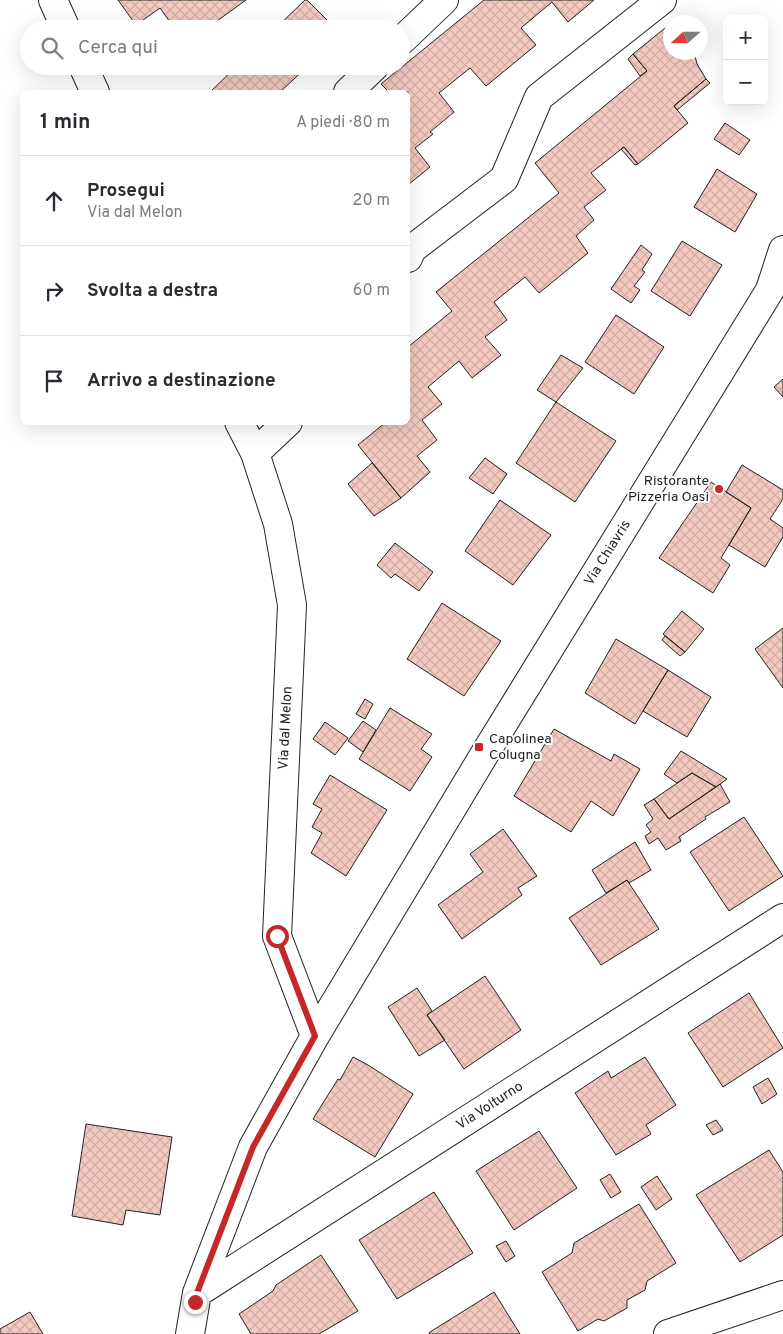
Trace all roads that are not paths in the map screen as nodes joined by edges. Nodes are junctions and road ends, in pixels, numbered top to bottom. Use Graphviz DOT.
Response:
graph roads {
  1 [pos="53,0"];
  2 [pos="444,0"];
  3 [pos="662,0"];
  4 [pos="62,20"];
  5 [pos="410,32"];
  6 [pos="87,75"];
  7 [pos="366,75"];
  8 [pos="94,90"];
  9 [pos="350,90"];
  10 [pos="783,250"];
  11 [pos="410,254"];
  12 [pos="241,425"];
  13 [pos="285,425"];
  14 [pos="255,453"];
  15 [pos="783,918"];
  16 [pos="315,1036"];
  17 [pos="197,1293"];
  18 [pos="783,1295"];
  19 [pos="190,1334"];
  20 [pos="668,1334"];
  1 -- 4 [label="street"];
  2 -- 5 [label="street"];
  3 -- 11 [label="street"];
  6 -- 8 [label="street"];
  7 -- 9 [label="street"];
  10 -- 16 [label="street, Via Chiavris"];
  12 -- 14 [label="street, Via dal Melon"];
  13 -- 14 [label="street"];
  14 -- 16 [label="street, Via dal Melon"];
  15 -- 17 [label="street, Via Volturno"];
  16 -- 17 [label="street, Via Chiavris"];
  17 -- 19 [label="street, Via Chiavris"];
  18 -- 20 [label="street"];
}
